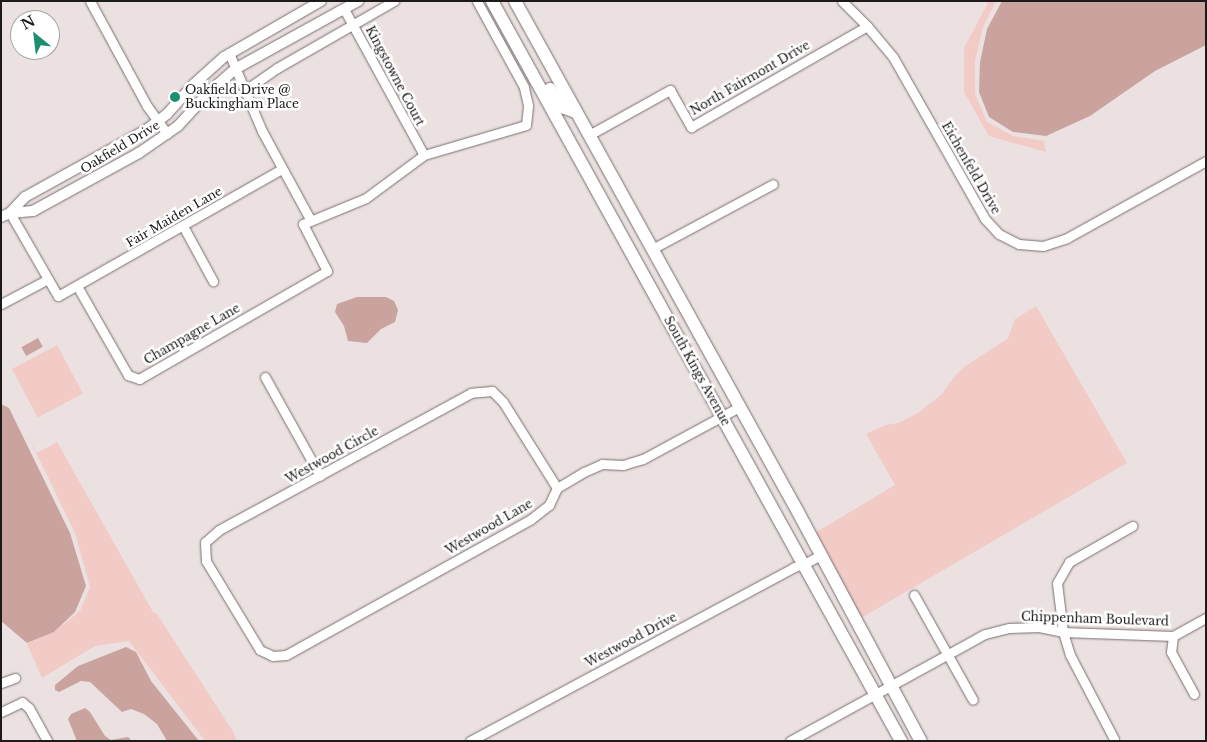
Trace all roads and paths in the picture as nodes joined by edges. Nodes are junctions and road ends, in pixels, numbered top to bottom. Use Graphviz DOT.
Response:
graph roads {
  1 [pos="90,1"];
  2 [pos="321,1"];
  3 [pos="358,1"];
  4 [pos="394,1"];
  5 [pos="477,1"];
  6 [pos="516,1"];
  7 [pos="842,1"];
  8 [pos="493,5"];
  9 [pos="344,9"];
  10 [pos="352,23"];
  11 [pos="867,26"];
  12 [pos="229,54"];
  13 [pos="235,69"];
  14 [pos="244,91"];
  15 [pos="576,112"];
  16 [pos="158,122"];
  17 [pos="167,134"];
  18 [pos="589,136"];
  19 [pos="424,156"];
  20 [pos="1206,162"];
  21 [pos="282,169"];
  22 [pos="772,184"];
  23 [pos="6,215"];
  24 [pos="311,221"];
  25 [pos="183,226"];
  26 [pos="652,249"];
  27 [pos="48,279"];
  28 [pos="213,281"];
  29 [pos="77,286"];
  30 [pos="1,304"];
  31 [pos="265,377"];
  32 [pos="739,407"];
  33 [pos="722,416"];
  34 [pos="320,476"];
  35 [pos="557,488"];
  36 [pos="1132,526"];
  37 [pos="821,555"];
  38 [pos="804,564"];
  39 [pos="914,595"];
  40 [pos="1206,618"];
  41 [pos="1063,632"];
  42 [pos="1172,636"];
  43 [pos="948,654"];
  44 [pos="273,656"];
  45 [pos="15,678"];
  46 [pos="1,683"];
  47 [pos="891,686"];
  48 [pos="876,694"];
  49 [pos="1194,694"];
  50 [pos="972,700"];
  51 [pos="1,712"];
  52 [pos="1114,739"];
  53 [pos="46,741"];
  54 [pos="470,741"];
  55 [pos="790,741"];
  56 [pos="901,741"];
  57 [pos="921,741"];
  1 -- 16 [label="street"];
  2 -- 12 [label="street, Oakfield Drive"];
  3 -- 9 [label="street, Oakfield Drive"];
  4 -- 10 [label="street"];
  5 -- 19 [label="street"];
  6 -- 15 [label="main road, South Kings Avenue"];
  7 -- 11 [label="street, Eichenfeld Drive"];
  8 -- 15 [label="main road"];
  8 -- 33 [label="main road, South Kings Avenue"];
  9 -- 10 [label="street, Kingstowne Court"];
  9 -- 13 [label="street, Oakfield Drive"];
  10 -- 14 [label="street"];
  10 -- 19 [label="street, Kingstowne Court"];
  11 -- 18 [label="street, North Fairmont Drive"];
  11 -- 20 [label="street, Eichenfeld Drive"];
  12 -- 13 [label="street"];
  12 -- 16 [label="street, Oakfield Drive"];
  13 -- 14 [label="street"];
  13 -- 17 [label="street, Oakfield Drive"];
  14 -- 21 [label="street"];
  15 -- 18 [label="main road, South Kings Avenue"];
  16 -- 17 [label="street"];
  16 -- 23 [label="street, Oakfield Drive"];
  17 -- 23 [label="street, Oakfield Drive"];
  18 -- 26 [label="main road, South Kings Avenue"];
  19 -- 24 [label="street"];
  21 -- 24 [label="street"];
  21 -- 25 [label="street, Fair Maiden Lane"];
  22 -- 26 [label="street"];
  23 -- 27 [label="street"];
  24 -- 29 [label="street, Champagne Lane"];
  25 -- 28 [label="street"];
  25 -- 29 [label="street, Fair Maiden Lane"];
  26 -- 32 [label="main road, South Kings Avenue"];
  27 -- 29 [label="street"];
  27 -- 30 [label="street"];
  31 -- 34 [label="street"];
  32 -- 33 [label="street, Westwood Lane"];
  32 -- 37 [label="main road, South Kings Avenue"];
  33 -- 35 [label="street, Westwood Lane"];
  33 -- 38 [label="main road, South Kings Avenue"];
  34 -- 35 [label="street, Westwood Circle"];
  34 -- 44 [label="street, Westwood Circle"];
  35 -- 44 [label="street, Westwood Lane"];
  36 -- 41 [label="street"];
  37 -- 38 [label="street, Westwood Drive"];
  37 -- 47 [label="main road, South Kings Avenue"];
  38 -- 48 [label="main road, South Kings Avenue"];
  38 -- 54 [label="street, Westwood Drive"];
  39 -- 43 [label="street"];
  40 -- 42 [label="street, Chippenham Boulevard"];
  41 -- 42 [label="street, Chippenham Boulevard"];
  41 -- 43 [label="street, Chippenham Boulevard"];
  41 -- 52 [label="street"];
  42 -- 49 [label="street"];
  43 -- 47 [label="street, Chippenham Boulevard"];
  43 -- 50 [label="street"];
  45 -- 46 [label="street"];
  47 -- 48 [label="street, Chippenham Boulevard"];
  47 -- 57 [label="main road, South Kings Avenue"];
  48 -- 55 [label="street, Chippenham Boulevard"];
  48 -- 56 [label="main road, South Kings Avenue"];
  51 -- 53 [label="street"];
}
